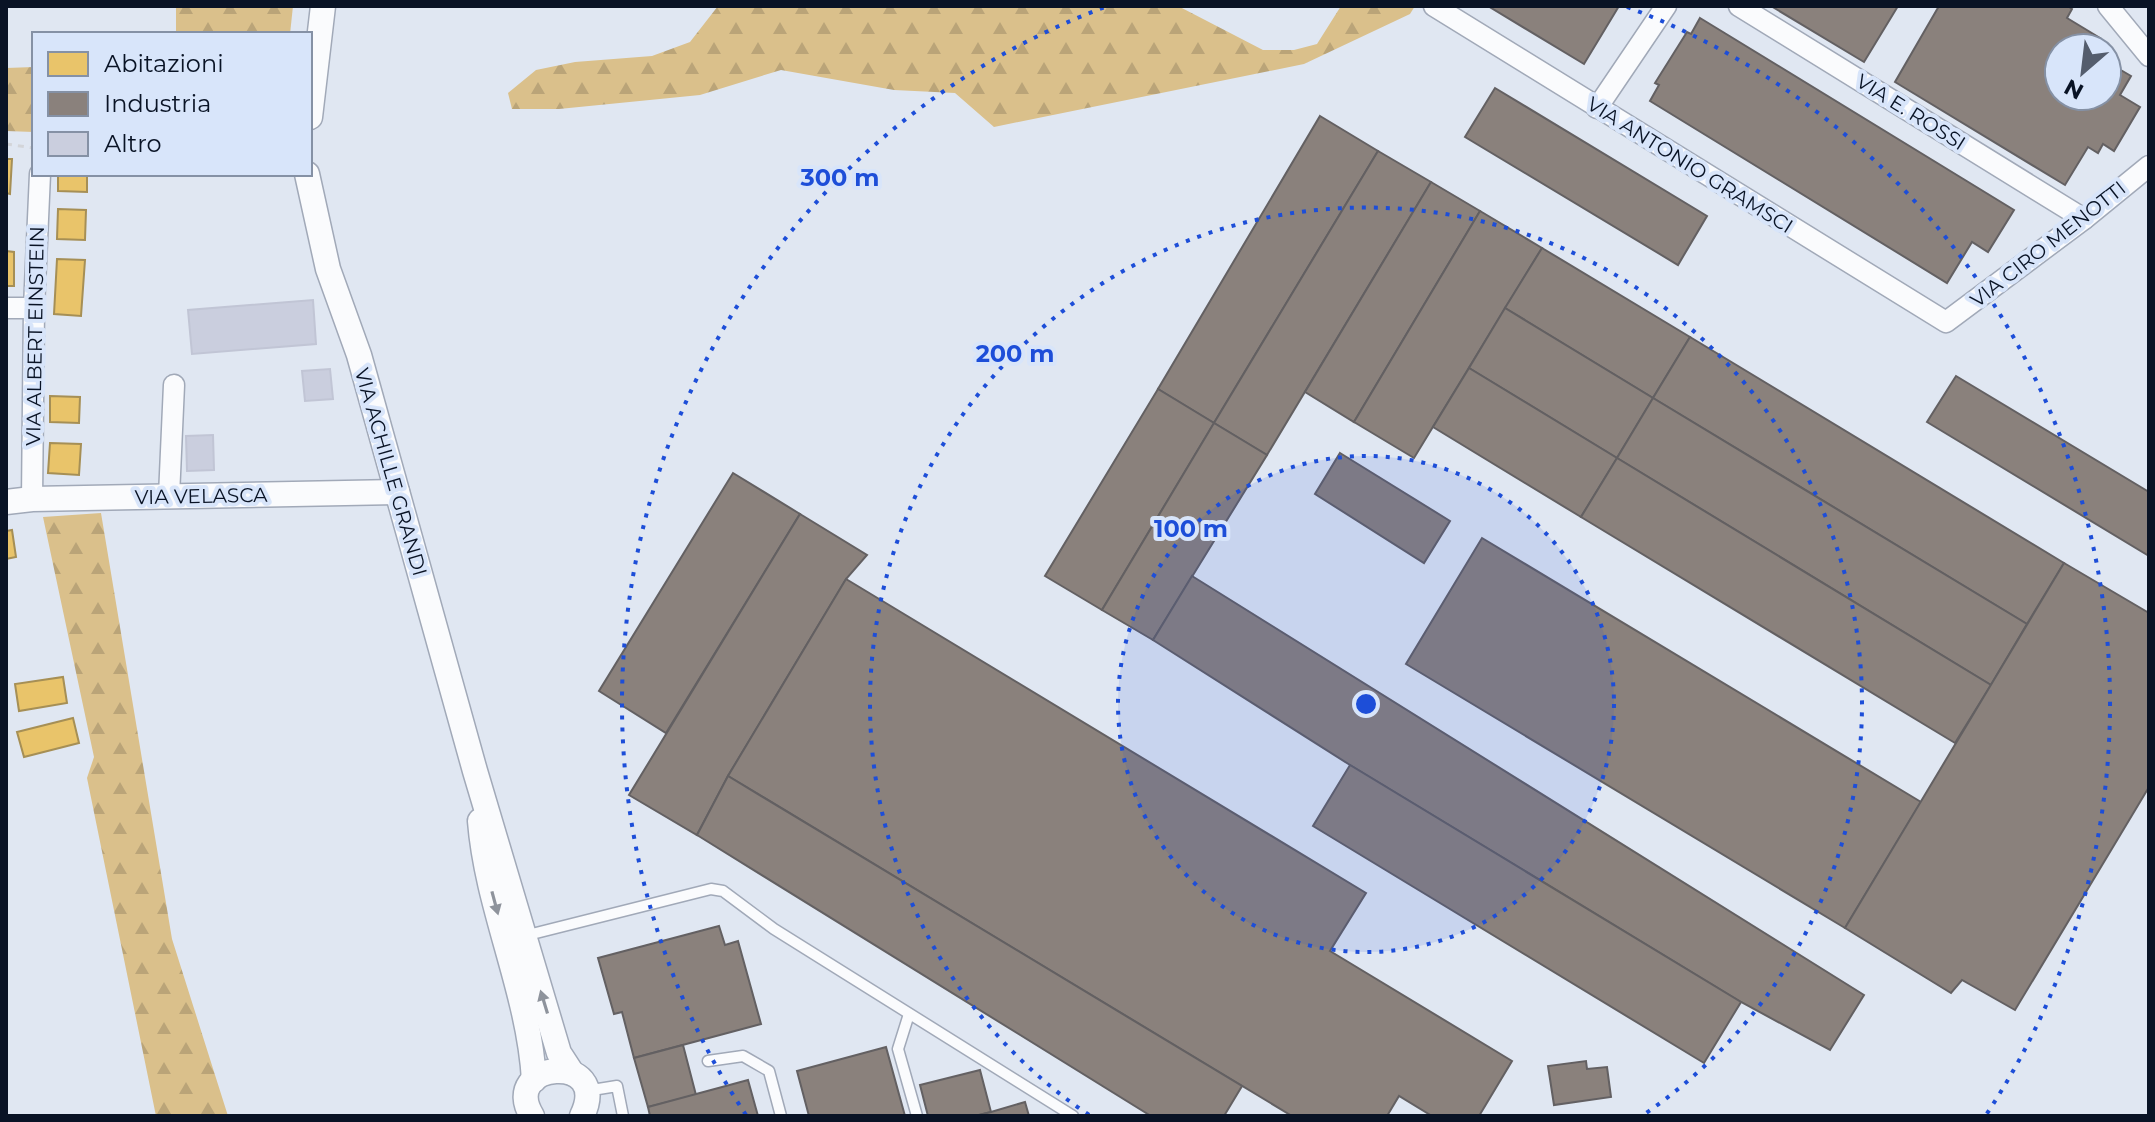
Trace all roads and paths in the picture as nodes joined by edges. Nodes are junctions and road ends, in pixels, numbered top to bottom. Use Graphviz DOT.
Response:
graph roads {
  1 [pos="323,6"];
  2 [pos="1666,6"];
  3 [pos="1739,6"];
  4 [pos="2108,6"];
  5 [pos="1433,7"];
  6 [pos="2149,56"];
  7 [pos="312,100"];
  8 [pos="1597,108"];
  9 [pos="6,144"];
  10 [pos="32,148"];
  11 [pos="2149,166"];
  12 [pos="40,176"];
  13 [pos="307,176"];
  14 [pos="2084,219"];
  15 [pos="6,308"];
  16 [pos="34,308"];
  17 [pos="1946,322"];
  18 [pos="174,385"];
  19 [pos="397,492"];
  20 [pos="169,496"];
  21 [pos="32,499"];
  22 [pos="6,502"];
  23 [pos="475,771"];
  24 [pos="524,936"];
  25 [pos="909,1014"];
  26 [pos="708,1061"];
  27 [pos="534,1080"];
  28 [pos="582,1102"];
  29 [pos="532,1116"];
  30 [pos="623,1116"];
  31 [pos="781,1116"];
  32 [pos="917,1116"];
  33 [pos="1073,1116"];
  1 -- 7 [label="street"];
  2 -- 8 [label="street"];
  3 -- 14 [label="street, VIA E. ROSSI"];
  4 -- 6 [label="street"];
  5 -- 8 [label="street, VIA ANTONIO GRAMSCI"];
  8 -- 17 [label="street, VIA ANTONIO GRAMSCI"];
  9 -- 10 [label="path"];
  11 -- 14 [label="street, VIA CIRO MENOTTI"];
  12 -- 16 [label="street, VIA ALBERT EINSTEIN"];
  13 -- 19 [label="street, VIA ACHILLE GRANDI"];
  14 -- 17 [label="street, VIA CIRO MENOTTI"];
  15 -- 16 [label="street"];
  16 -- 21 [label="street, VIA ALBERT EINSTEIN"];
  18 -- 20 [label="street"];
  19 -- 20 [label="street, VIA VELASCA"];
  19 -- 23 [label="street, VIA ACHILLE GRANDI"];
  20 -- 21 [label="street, VIA VELASCA"];
  21 -- 22 [label="street, VIA VELASCA"];
  23 -- 24 [label="street, VIA ACHILLE GRANDI"];
  23 -- 27 [label="street, VIA ACHILLE GRANDI, one-way"];
  24 -- 25 [label="lane"];
  28 -- 24 [label="street, VIA ACHILLE GRANDI, one-way"];
  25 -- 32 [label="lane"];
  25 -- 33 [label="lane"];
  26 -- 31 [label="lane"];
  27 -- 28 [label="street"];
  27 -- 29 [label="street, VIA ACHILLE GRANDI"];
  28 -- 30 [label="lane"];
}
